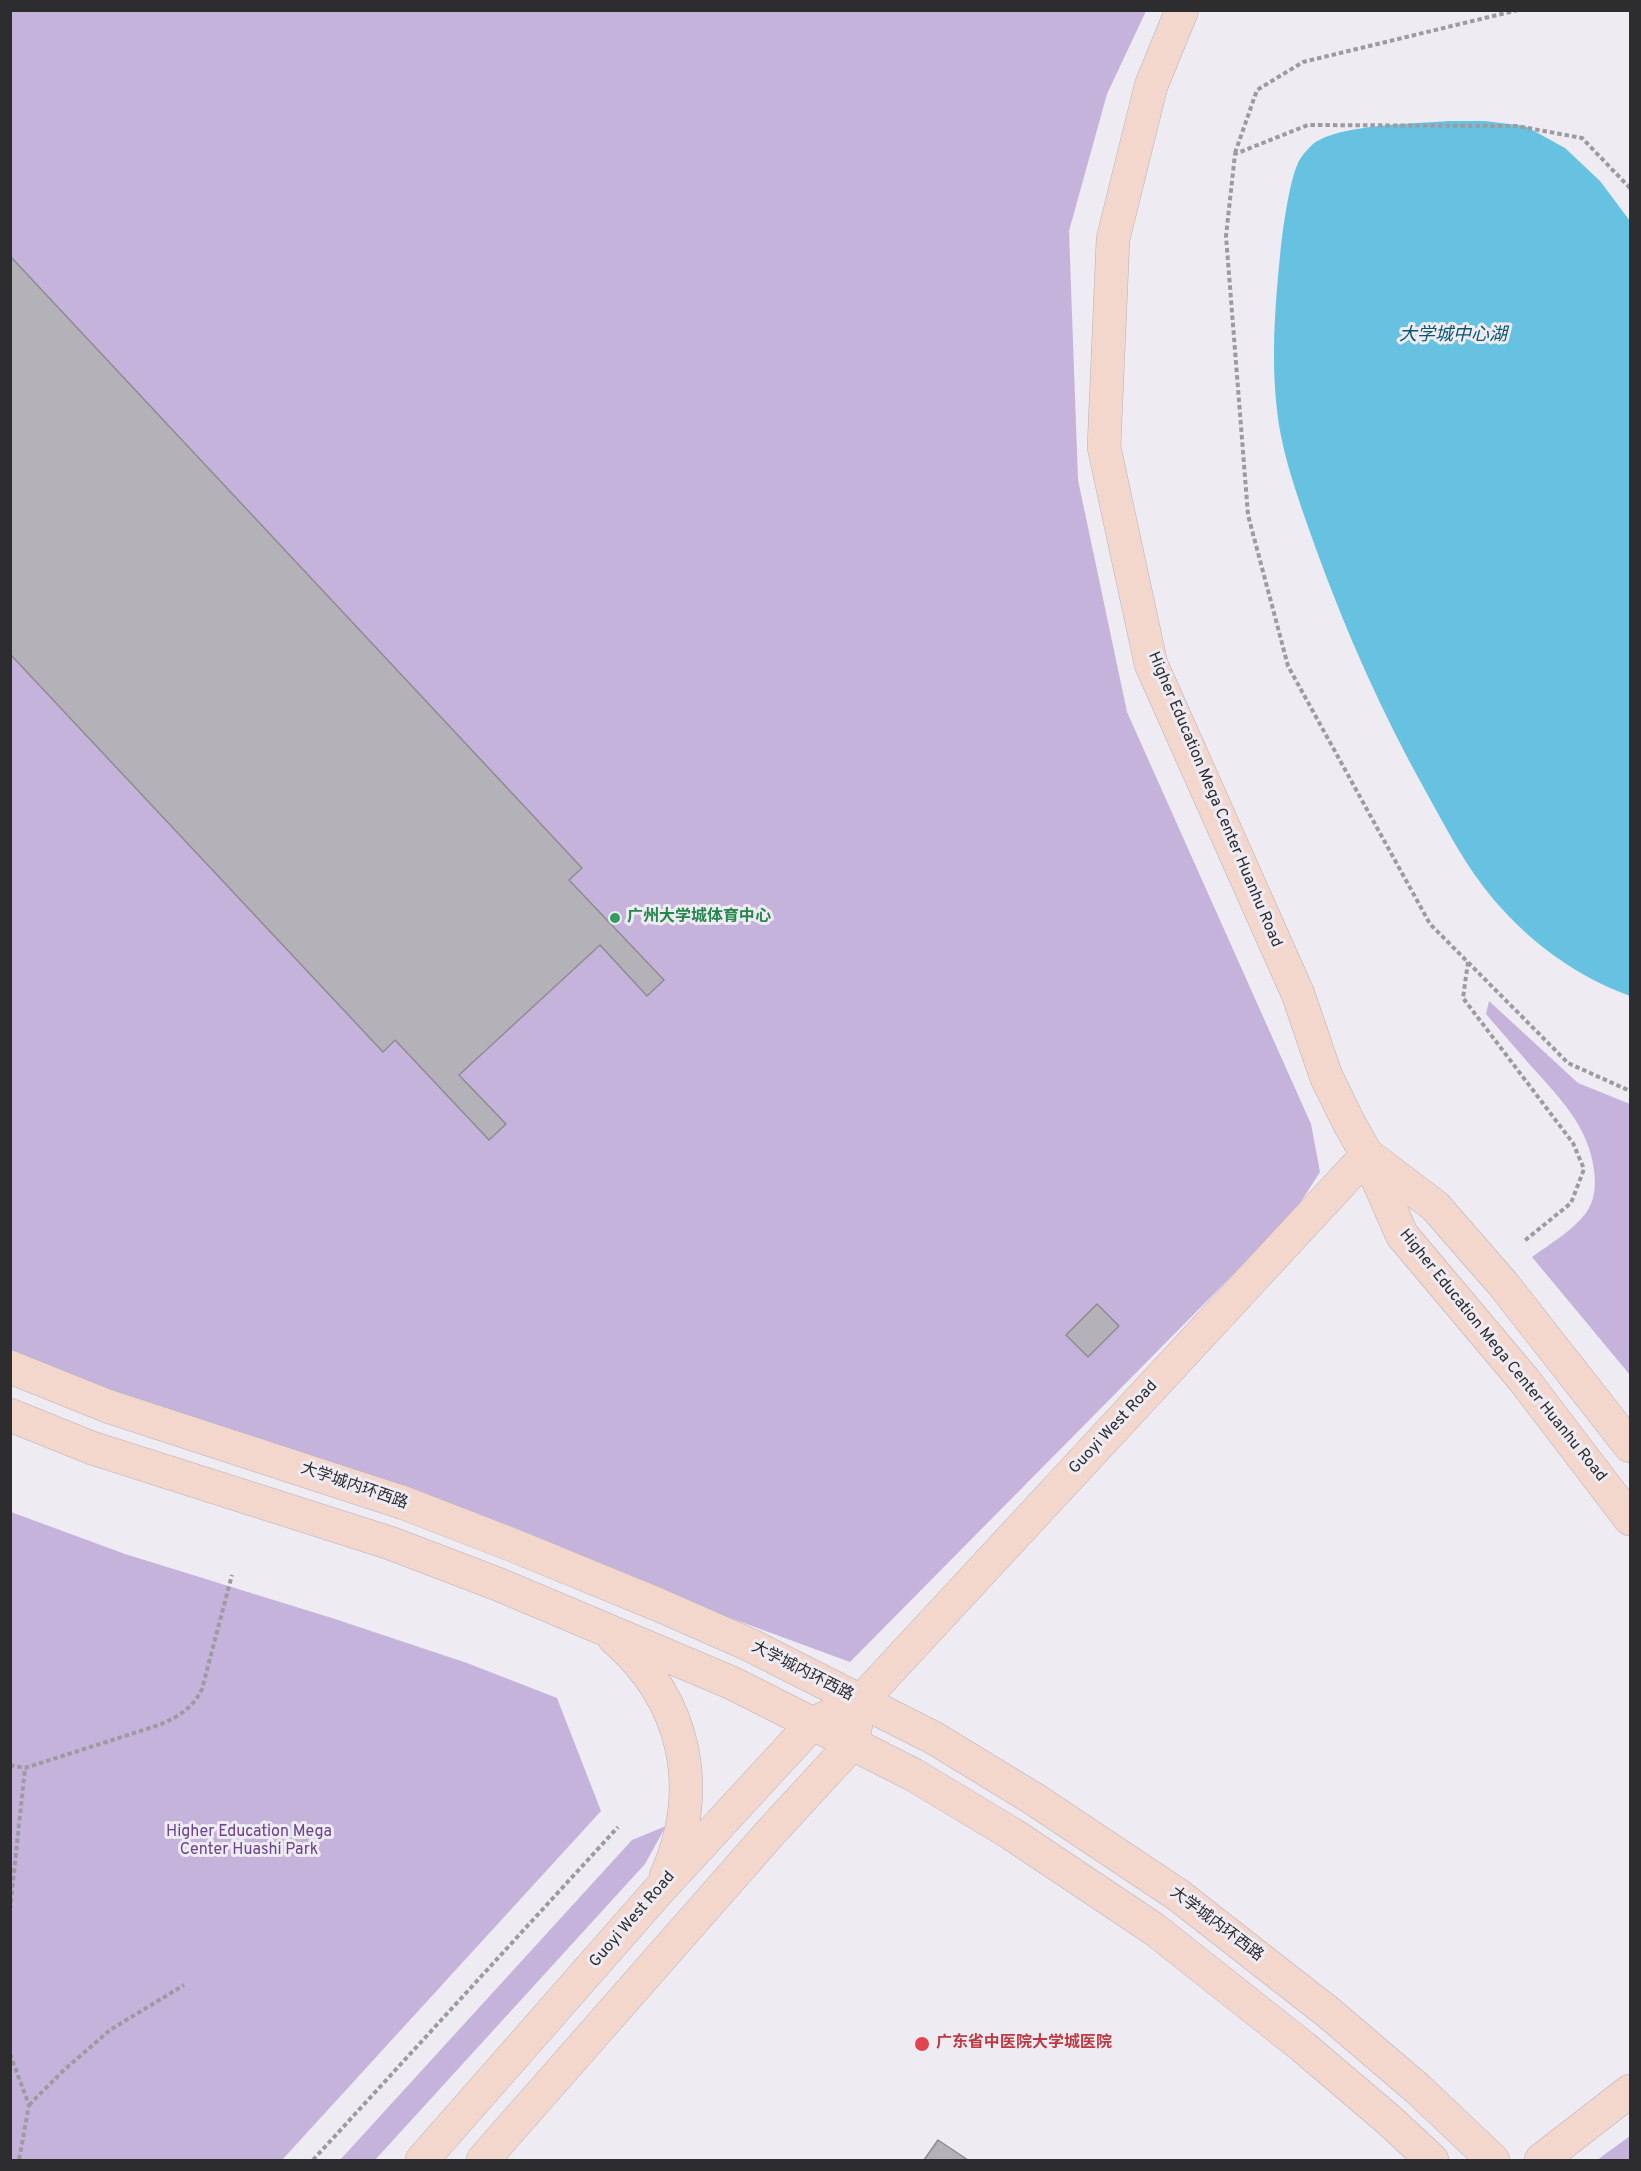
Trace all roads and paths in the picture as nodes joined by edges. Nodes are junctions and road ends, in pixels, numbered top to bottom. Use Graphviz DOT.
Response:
graph roads {
  1 [pos="1182,10"];
  2 [pos="1518,10"];
  3 [pos="1235,154"];
  4 [pos="1630,188"];
  5 [pos="1468,961"];
  6 [pos="1630,1091"];
  7 [pos="1367,1155"];
  8 [pos="1523,1242"];
  9 [pos="10,1367"];
  10 [pos="10,1415"];
  11 [pos="1630,1446"];
  12 [pos="1630,1519"];
  13 [pos="232,1575"];
  14 [pos="601,1627"];
  15 [pos="861,1701"];
  16 [pos="812,1724"];
  17 [pos="852,1744"];
  18 [pos="10,1765"];
  19 [pos="25,1768"];
  20 [pos="618,1827"];
  21 [pos="660,1889"];
  22 [pos="10,1910"];
  23 [pos="184,1984"];
  24 [pos="10,2054"];
  25 [pos="1630,2091"];
  26 [pos="29,2104"];
  27 [pos="19,2160"];
  28 [pos="313,2160"];
  29 [pos="422,2160"];
  30 [pos="483,2160"];
  31 [pos="1432,2160"];
  32 [pos="1493,2160"];
  33 [pos="1541,2160"];
  1 -- 7 [label="main road, Higher Education Mega Center Huanhu Road"];
  2 -- 3 [label="path"];
  3 -- 4 [label="path"];
  3 -- 5 [label="path"];
  5 -- 6 [label="path"];
  5 -- 8 [label="path"];
  7 -- 11 [label="main road, Higher Education Mega Center Huanhu Road"];
  7 -- 12 [label="main road, Higher Education Mega Center Huanhu Road"];
  7 -- 15 [label="main road, Guoyi West Road"];
  9 -- 15 [label="main road, 大学城内环西路"];
  10 -- 14 [label="main road"];
  13 -- 19 [label="path"];
  14 -- 16 [label="main road"];
  14 -- 21 [label="main road"];
  15 -- 16 [label="main road, Guoyi West Road"];
  15 -- 17 [label="main road"];
  15 -- 32 [label="main road, 大学城内环西路"];
  16 -- 17 [label="main road"];
  16 -- 21 [label="main road, Guoyi West Road"];
  17 -- 30 [label="main road"];
  17 -- 31 [label="main road"];
  18 -- 19 [label="path"];
  19 -- 22 [label="path"];
  20 -- 28 [label="path"];
  21 -- 29 [label="main road, Guoyi West Road"];
  23 -- 26 [label="path"];
  24 -- 26 [label="path"];
  25 -- 33 [label="main road"];
  26 -- 27 [label="path"];
}
